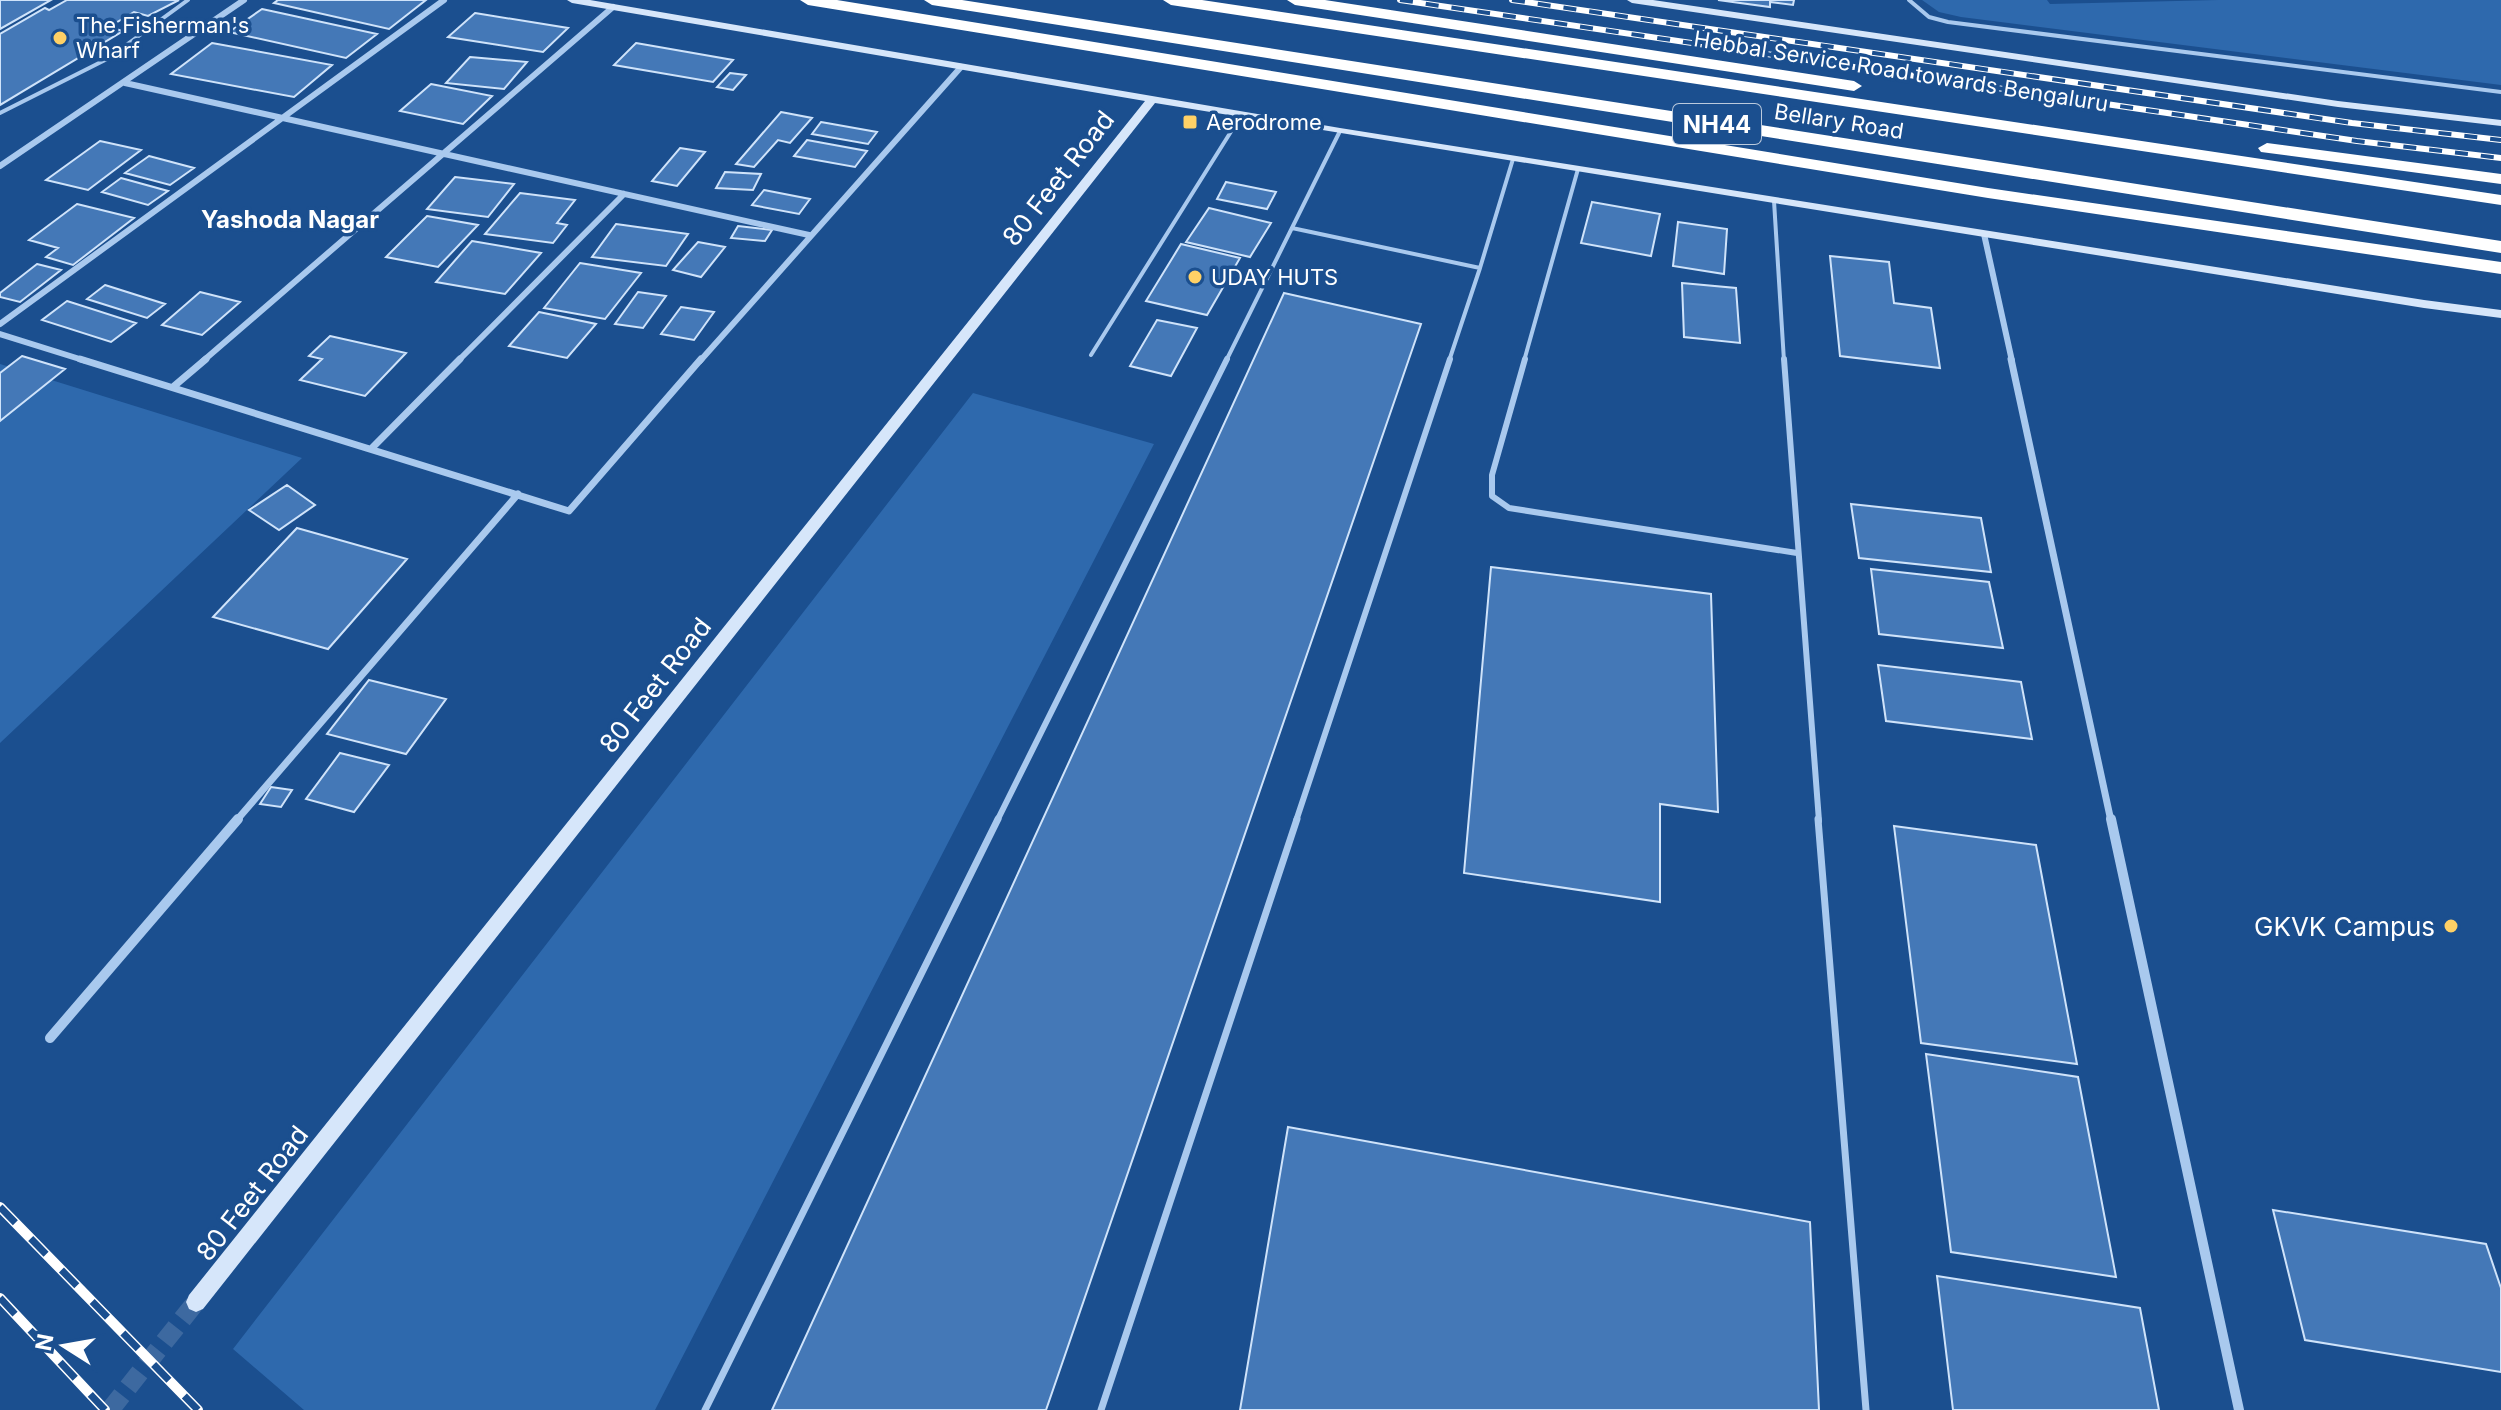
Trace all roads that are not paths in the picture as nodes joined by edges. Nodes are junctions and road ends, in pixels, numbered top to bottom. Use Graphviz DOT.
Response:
graph roads {
  1 [pos="188,0"];
  2 [pos="244,0"];
  3 [pos="444,0"];
  4 [pos="572,0"];
  5 [pos="808,0"];
  6 [pos="932,0"];
  7 [pos="1171,0"];
  8 [pos="1295,0"];
  9 [pos="1632,0"];
  10 [pos="1909,0"];
  11 [pos="613,7"];
  12 [pos="961,67"];
  13 [pos="125,83"];
  14 [pos="2501,92"];
  15 [pos="1152,99"];
  16 [pos="0,113"];
  17 [pos="1242,114"];
  18 [pos="282,117"];
  19 [pos="2501,123"];
  20 [pos="1340,131"];
  21 [pos="441,154"];
  22 [pos="1513,159"];
  23 [pos="0,166"];
  24 [pos="1578,169"];
  25 [pos="2501,179"];
  26 [pos="624,194"];
  27 [pos="2501,200"];
  28 [pos="1774,201"];
  29 [pos="1292,228"];
  30 [pos="1984,234"];
  31 [pos="809,235"];
  32 [pos="2501,247"];
  33 [pos="1480,268"];
  34 [pos="2501,268"];
  35 [pos="2501,314"];
  36 [pos="0,324"];
  37 [pos="0,334"];
  38 [pos="1091,355"];
  39 [pos="173,387"];
  40 [pos="372,448"];
  41 [pos="518,494"];
  42 [pos="1797,553"];
  43 [pos="50,1038"];
  44 [pos="196,1302"];
  45 [pos="705,1410"];
  46 [pos="1101,1410"];
  47 [pos="1866,1410"];
  48 [pos="2239,1410"];
  1 -- 16 [label="lane"];
  2 -- 13 [label="street"];
  3 -- 18 [label="street"];
  4 -- 11 [label="street"];
  5 -- 34 [label="highway"];
  6 -- 32 [label="highway, Bellary Road / NH44"];
  7 -- 27 [label="highway, Bellary Road / NH44"];
  8 -- 25 [label="highway, Hebbal Service Road towards Bengaluru"];
  9 -- 19 [label="street"];
  10 -- 14 [label="lane"];
  11 -- 12 [label="street"];
  11 -- 21 [label="street"];
  12 -- 15 [label="street"];
  12 -- 31 [label="street"];
  13 -- 18 [label="street"];
  13 -- 23 [label="street"];
  15 -- 17 [label="street"];
  15 -- 44 [label="street, 80 Feet Road"];
  17 -- 20 [label="street"];
  17 -- 38 [label="lane"];
  18 -- 21 [label="street"];
  18 -- 36 [label="street"];
  20 -- 22 [label="street"];
  20 -- 29 [label="lane"];
  21 -- 26 [label="street"];
  21 -- 39 [label="street"];
  22 -- 24 [label="street"];
  22 -- 33 [label="lane"];
  24 -- 28 [label="street"];
  24 -- 42 [label="lane"];
  26 -- 31 [label="street"];
  26 -- 40 [label="street"];
  28 -- 30 [label="street"];
  28 -- 42 [label="lane"];
  29 -- 33 [label="lane"];
  29 -- 45 [label="lane"];
  30 -- 35 [label="street"];
  30 -- 48 [label="street"];
  31 -- 41 [label="street"];
  33 -- 46 [label="lane"];
  37 -- 39 [label="street"];
  39 -- 40 [label="street"];
  40 -- 41 [label="street"];
  41 -- 43 [label="street"];
  42 -- 47 [label="lane"];
}
